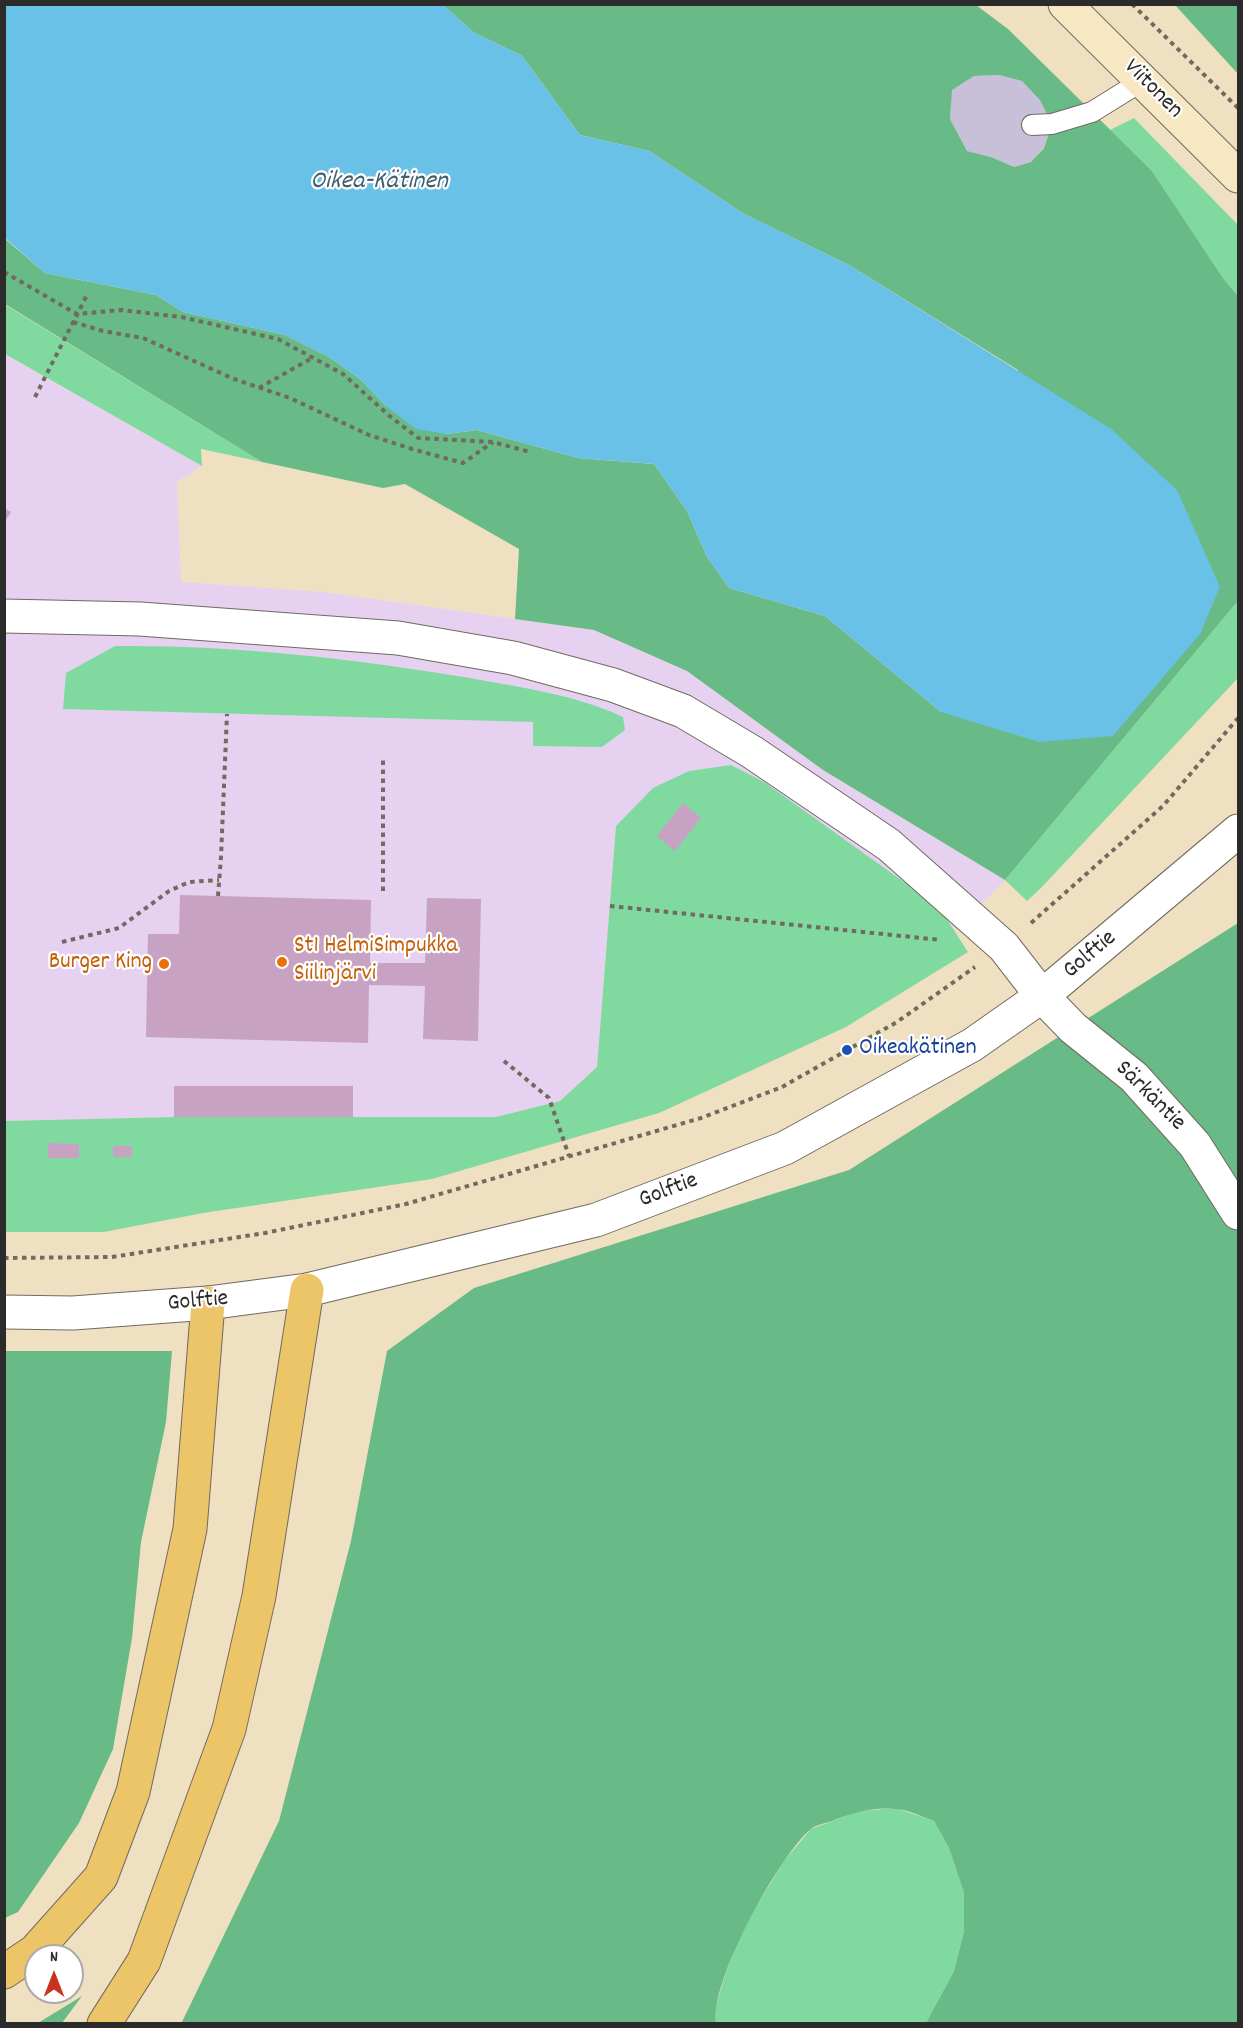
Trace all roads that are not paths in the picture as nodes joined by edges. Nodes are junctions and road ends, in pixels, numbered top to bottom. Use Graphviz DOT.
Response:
graph roads {
  1 [pos="1065,4"];
  2 [pos="1142,81"];
  3 [pos="1032,125"];
  4 [pos="1239,176"];
  5 [pos="4,616"];
  6 [pos="1239,831"];
  7 [pos="1042,996"];
  8 [pos="1239,1212"];
  9 [pos="307,1290"];
  10 [pos="208,1303"];
  11 [pos="4,1312"];
  12 [pos="4,1972"];
  13 [pos="104,2024"];
  1 -- 2 [label="main road, Viitonen"];
  2 -- 3 [label="lane"];
  2 -- 4 [label="main road, Viitonen"];
  5 -- 7 [label="street, Särkäntie"];
  6 -- 7 [label="street, Golftie"];
  7 -- 8 [label="street, Särkäntie"];
  7 -- 9 [label="street, Golftie"];
  9 -- 10 [label="street, Golftie"];
  9 -- 13 [label="highway"];
  10 -- 11 [label="street, Golftie"];
  10 -- 12 [label="highway"];
}
